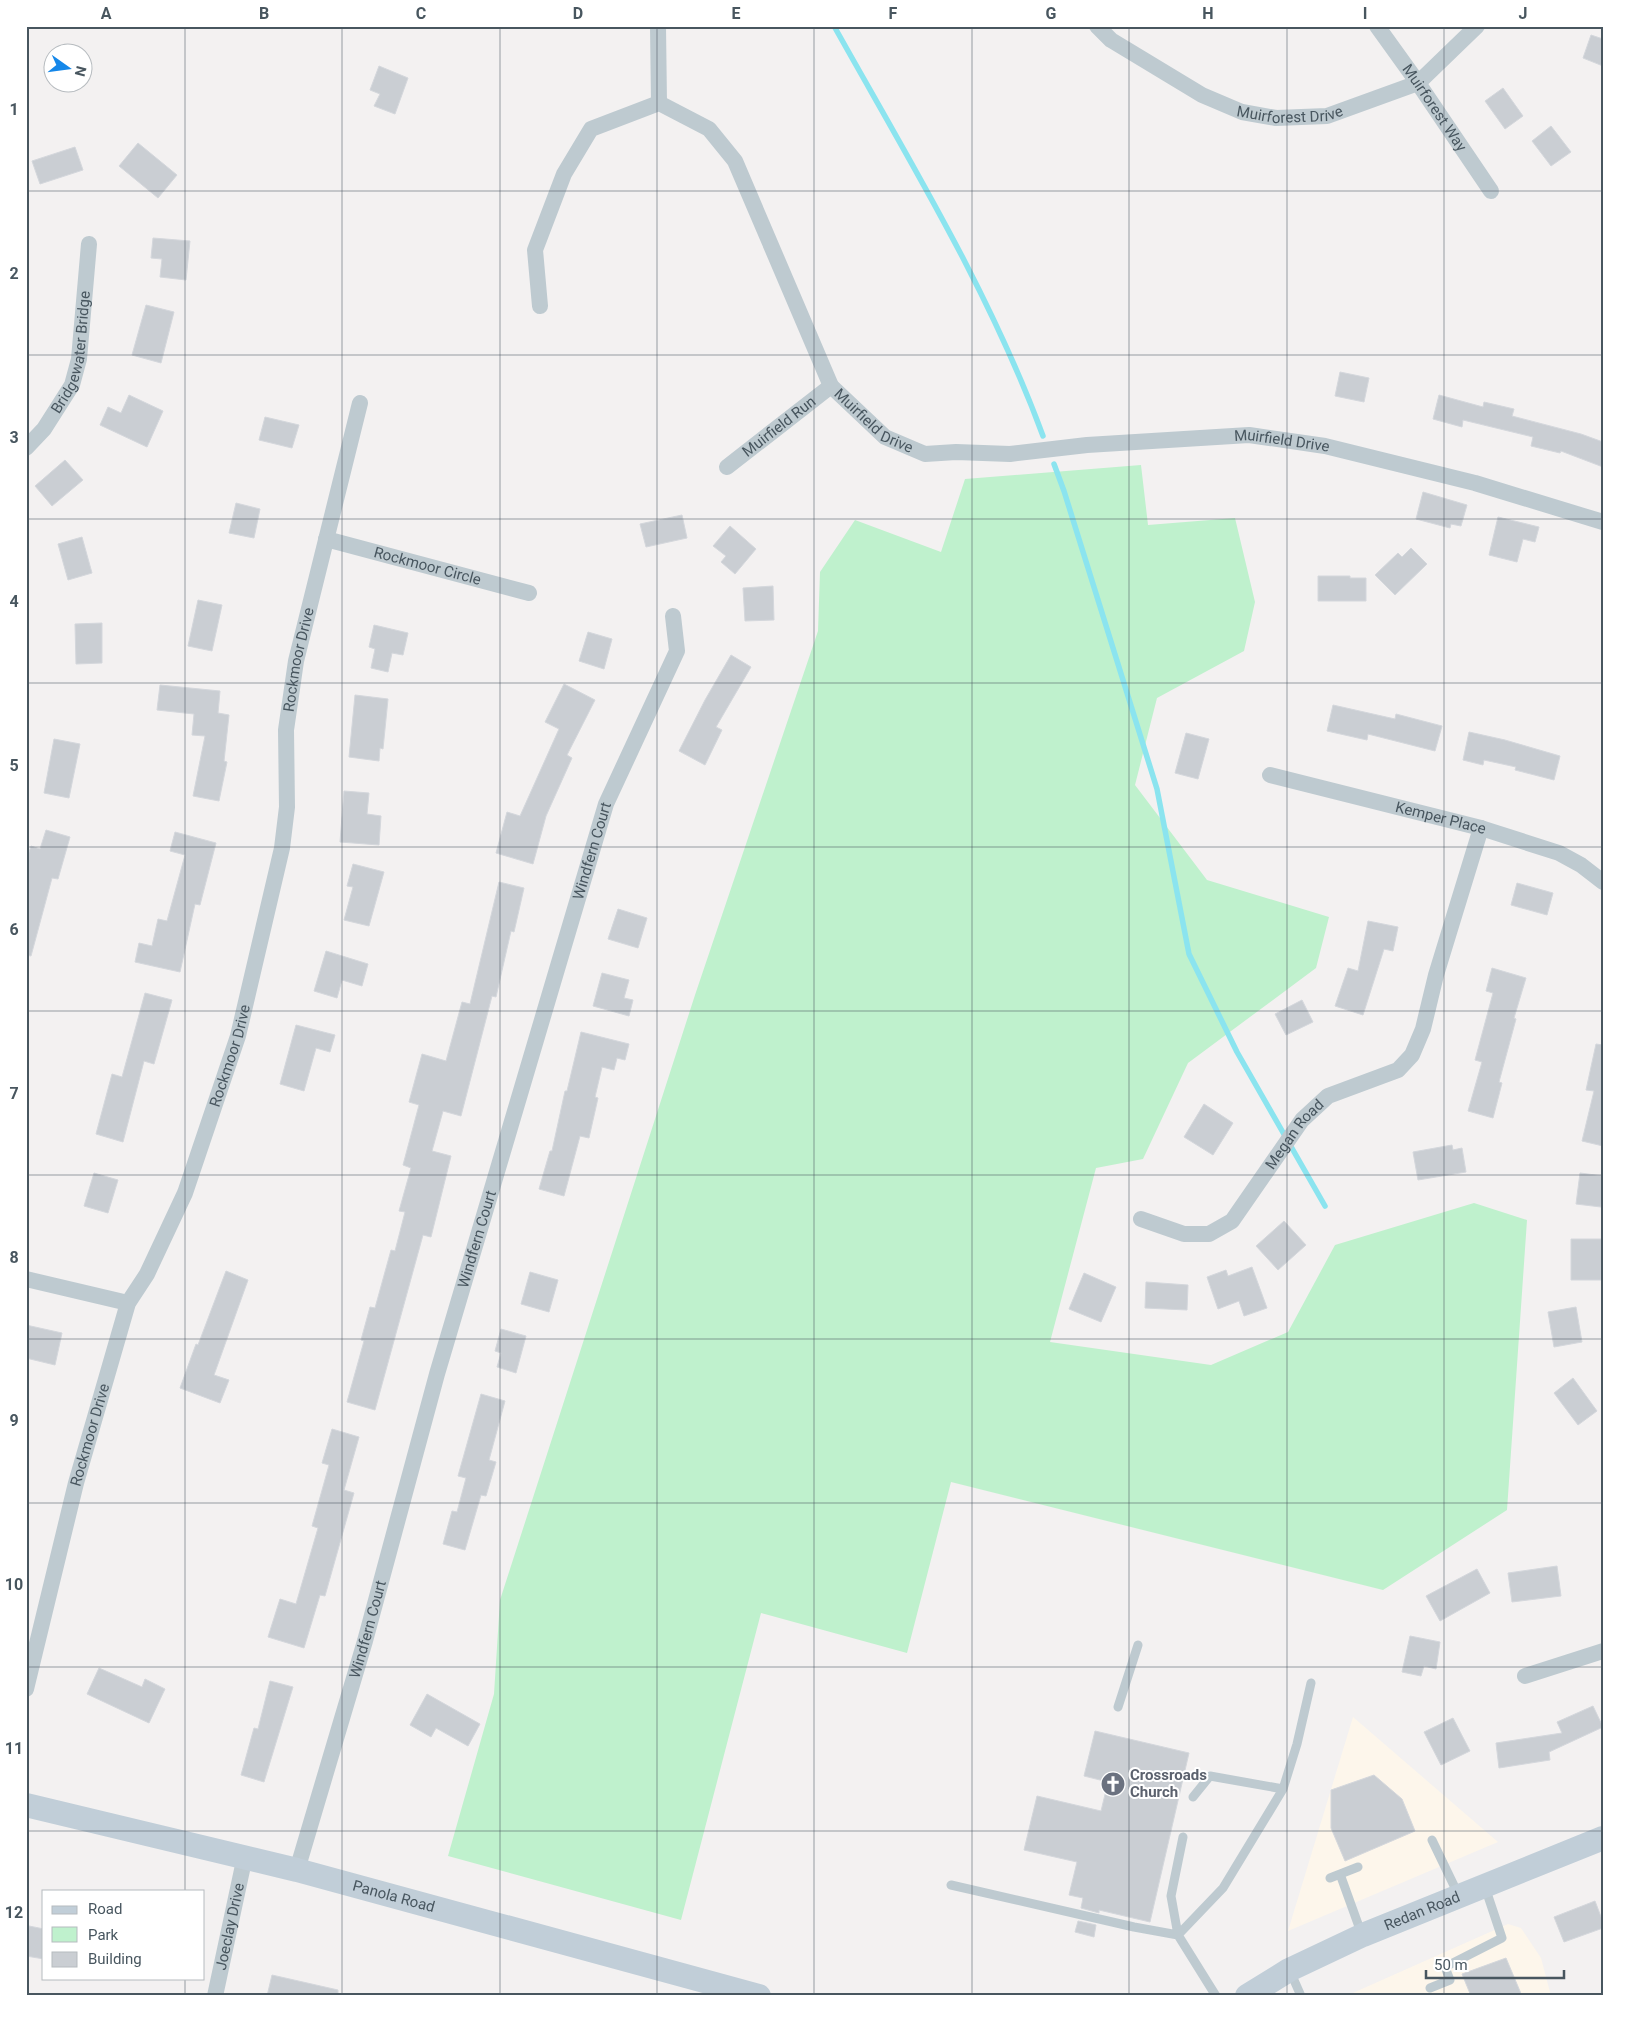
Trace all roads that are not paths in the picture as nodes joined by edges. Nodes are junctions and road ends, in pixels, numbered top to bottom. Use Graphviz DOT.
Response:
graph roads {
  1 [pos="658,26"];
  2 [pos="1097,26"];
  3 [pos="1376,26"];
  4 [pos="1477,26"];
  5 [pos="1418,83"];
  6 [pos="659,103"];
  7 [pos="1491,191"];
  8 [pos="89,244"];
  9 [pos="540,306"];
  10 [pos="831,386"];
  11 [pos="360,403"];
  12 [pos="26,448"];
  13 [pos="727,467"];
  14 [pos="1603,522"];
  15 [pos="326,539"];
  16 [pos="529,593"];
  17 [pos="673,616"];
  18 [pos="1270,775"];
  19 [pos="1481,828"];
  20 [pos="1603,882"];
  21 [pos="1141,1219"];
  22 [pos="26,1278"];
  23 [pos="128,1303"];
  24 [pos="1138,1645"];
  25 [pos="1603,1651"];
  26 [pos="1525,1676"];
  27 [pos="1311,1684"];
  28 [pos="26,1690"];
  29 [pos="1118,1707"];
  30 [pos="1282,1789"];
  31 [pos="1194,1797"];
  32 [pos="26,1805"];
  33 [pos="1183,1837"];
  34 [pos="1603,1838"];
  35 [pos="1432,1840"];
  36 [pos="245,1856"];
  37 [pos="1358,1867"];
  38 [pos="297,1870"];
  39 [pos="1340,1874"];
  40 [pos="1330,1878"];
  41 [pos="951,1886"];
  42 [pos="1484,1886"];
  43 [pos="1460,1896"];
  44 [pos="1178,1935"];
  45 [pos="1362,1935"];
  46 [pos="1289,1970"];
  47 [pos="1430,1988"];
  48 [pos="215,1996"];
  49 [pos="759,1996"];
  50 [pos="1216,1996"];
  51 [pos="1247,1996"];
  52 [pos="1275,1996"];
  53 [pos="1301,1996"];
  1 -- 6 [label="street"];
  2 -- 5 [label="street, Muirforest Drive"];
  3 -- 5 [label="street, Muirforest Way"];
  4 -- 5 [label="street, Muirforest Drive"];
  5 -- 7 [label="street, Muirforest Way"];
  6 -- 9 [label="street"];
  6 -- 10 [label="street, Muirfield Drive"];
  8 -- 12 [label="street, Bridgewater Bridge"];
  10 -- 13 [label="street, Muirfield Run"];
  10 -- 14 [label="street, Muirfield Drive"];
  11 -- 15 [label="street, Rockmoor Drive"];
  15 -- 16 [label="street, Rockmoor Circle"];
  15 -- 23 [label="street, Rockmoor Drive"];
  17 -- 38 [label="street, Windfern Court"];
  18 -- 19 [label="street, Kemper Place"];
  19 -- 20 [label="street, Kemper Place"];
  19 -- 21 [label="street, Megan Road"];
  22 -- 23 [label="street"];
  23 -- 28 [label="street, Rockmoor Drive"];
  24 -- 29 [label="lane"];
  25 -- 26 [label="street"];
  27 -- 30 [label="lane"];
  30 -- 31 [label="lane"];
  30 -- 44 [label="lane"];
  32 -- 36 [label="main road, Panola Road"];
  33 -- 44 [label="lane"];
  34 -- 42 [label="main road, Redan Road"];
  35 -- 43 [label="lane"];
  36 -- 38 [label="main road, Panola Road"];
  36 -- 48 [label="street, Joeclay Drive"];
  37 -- 39 [label="lane"];
  38 -- 49 [label="main road, Panola Road"];
  39 -- 40 [label="lane"];
  39 -- 45 [label="lane"];
  41 -- 44 [label="lane"];
  42 -- 43 [label="main road, Redan Road"];
  42 -- 47 [label="lane"];
  43 -- 45 [label="main road, Redan Road"];
  44 -- 50 [label="lane"];
  45 -- 46 [label="main road, Redan Road"];
  46 -- 51 [label="main road, Redan Road"];
  46 -- 52 [label="main road"];
  46 -- 53 [label="lane"];
}
